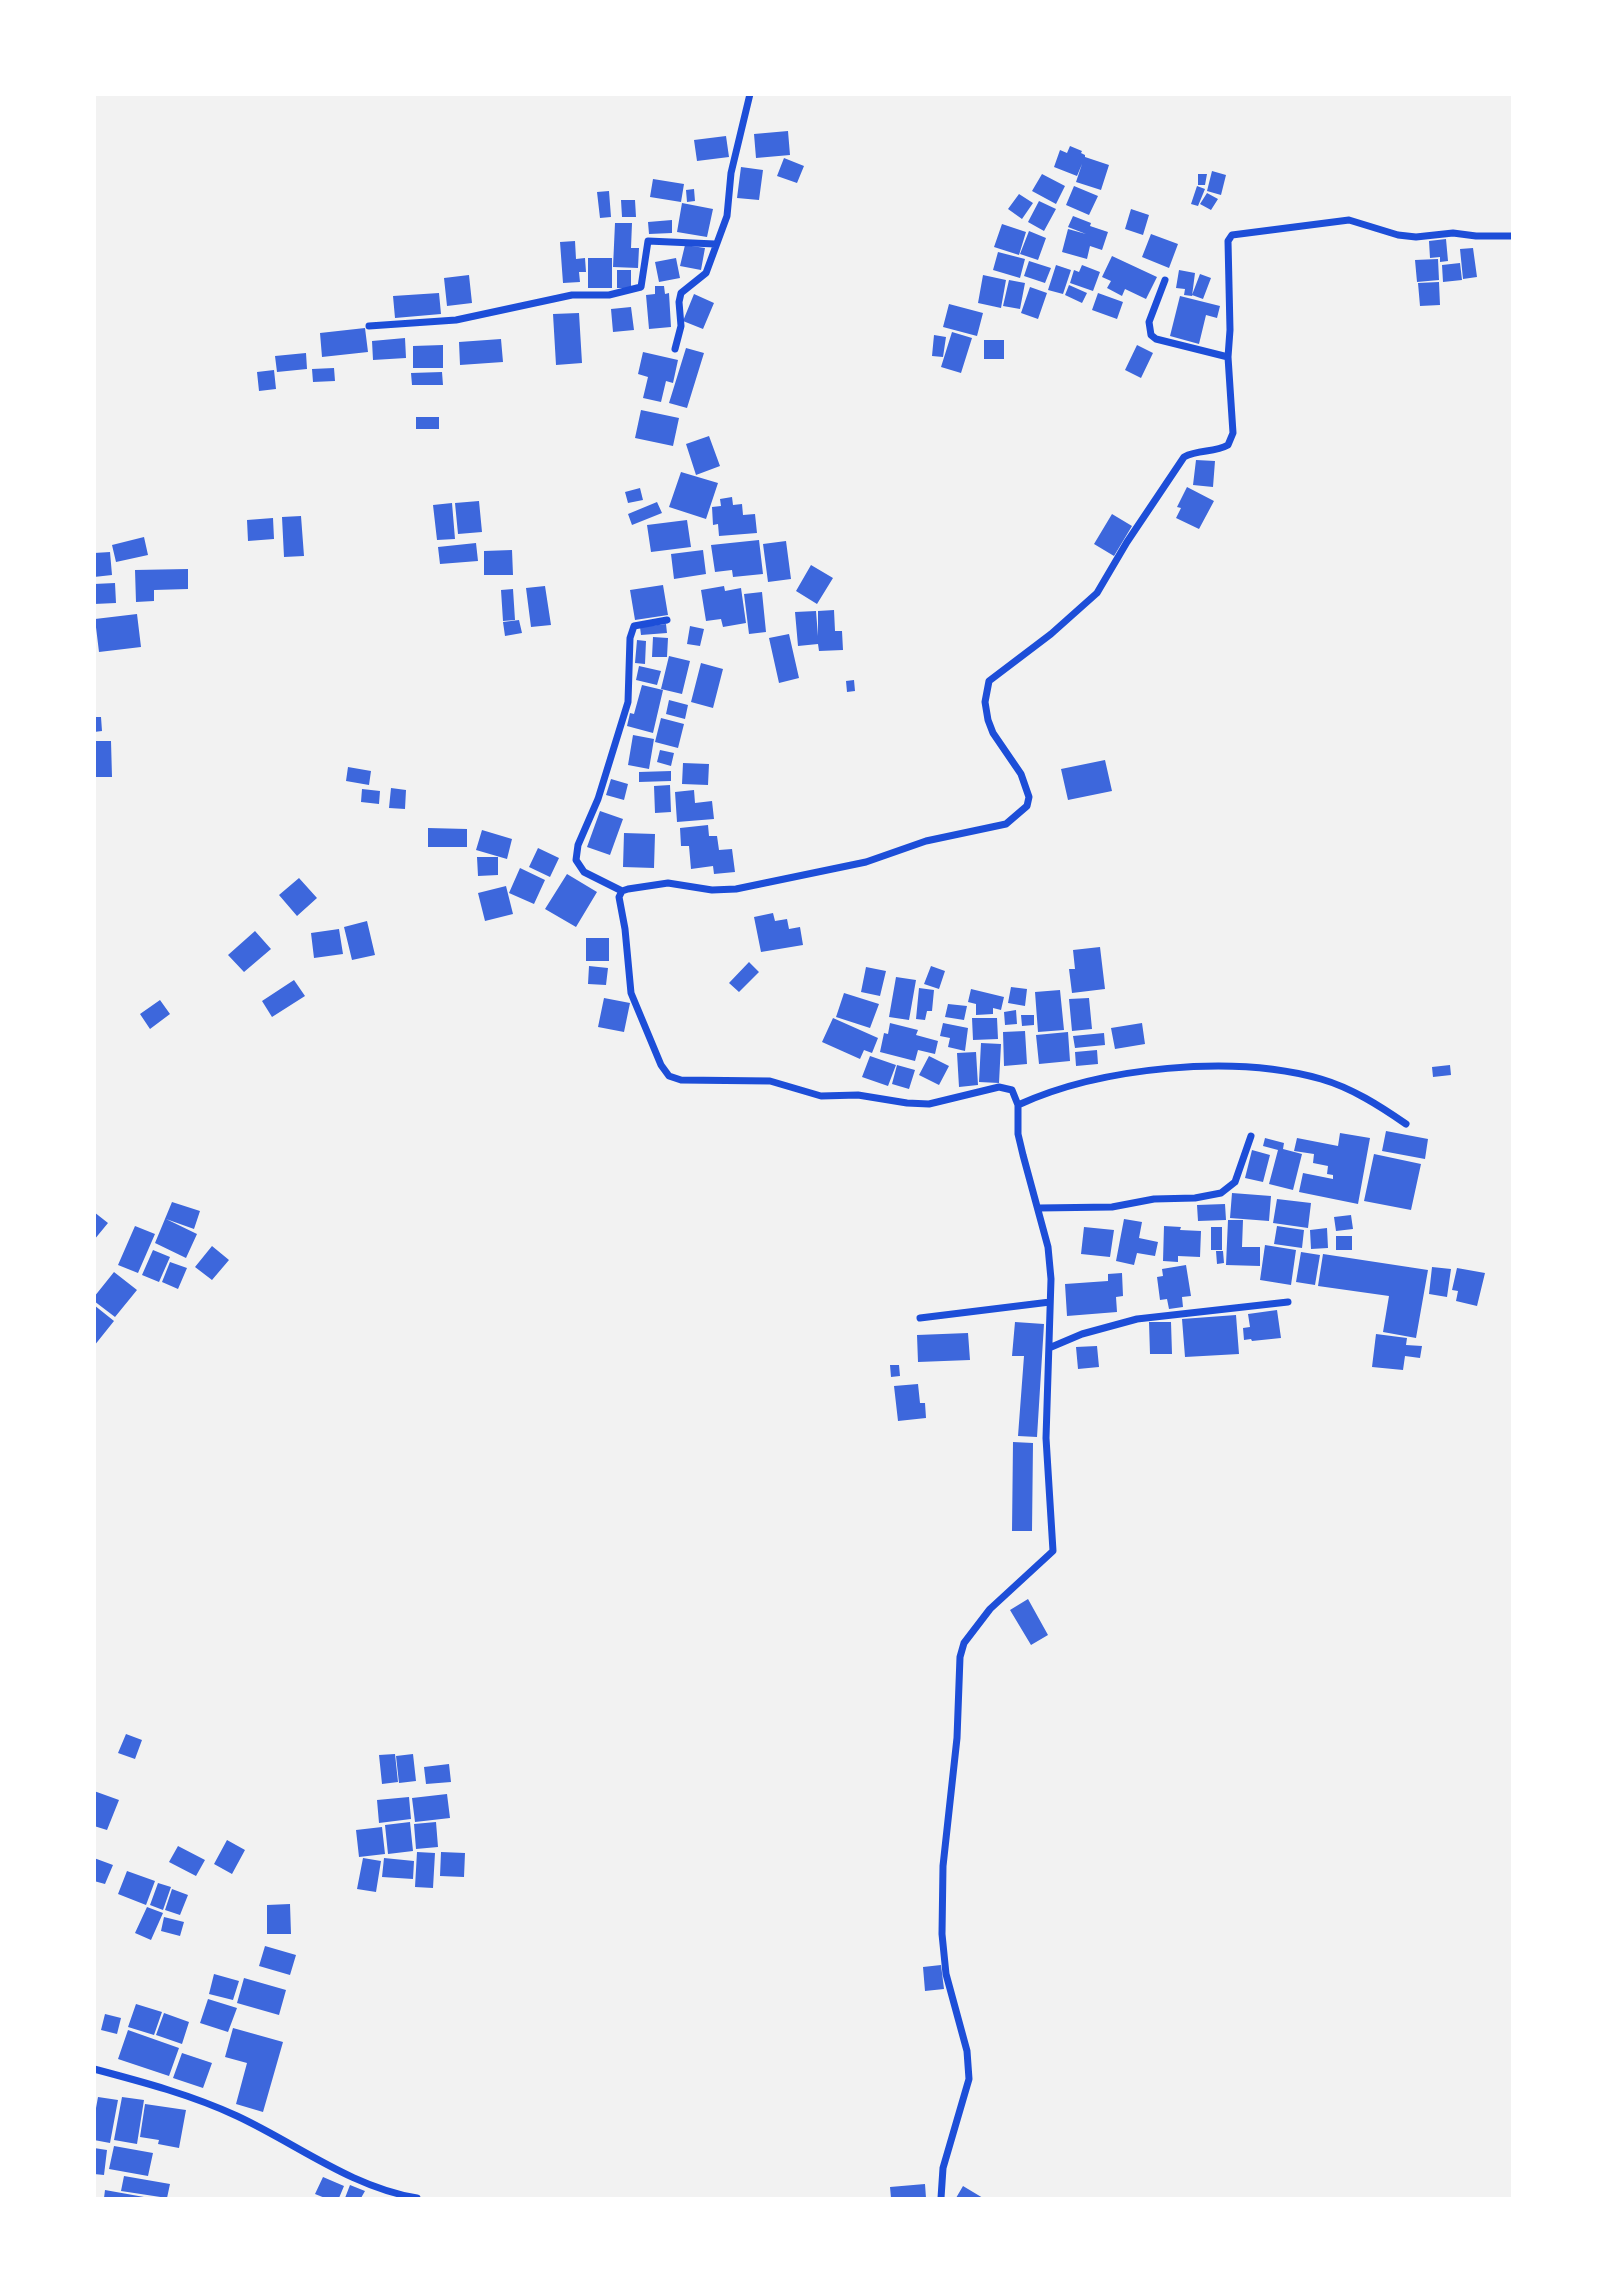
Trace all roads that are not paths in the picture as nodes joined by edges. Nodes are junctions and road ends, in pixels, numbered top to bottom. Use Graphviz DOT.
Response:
graph roads {
  1 [pos="750,94"];
  2 [pos="1513,236"];
  3 [pos="715,244"];
  4 [pos="1165,280"];
  5 [pos="369,326"];
  6 [pos="675,349"];
  7 [pos="1227,357"];
  8 [pos="667,620"];
  9 [pos="622,891"];
  10 [pos="1018,1105"];
  11 [pos="1406,1124"];
  12 [pos="1251,1136"];
  13 [pos="1038,1208"];
  14 [pos="1050,1302"];
  15 [pos="1288,1302"];
  16 [pos="920,1318"];
  17 [pos="1049,1348"];
  18 [pos="94,2069"];
  19 [pos="417,2199"];
  20 [pos="941,2199"];
  1 -- 3 [label="street"];
  2 -- 7 [label="street"];
  3 -- 5 [label="street"];
  3 -- 6 [label="street"];
  4 -- 7 [label="street"];
  7 -- 9 [label="street"];
  8 -- 9 [label="street"];
  9 -- 10 [label="street"];
  10 -- 11 [label="street"];
  10 -- 13 [label="street"];
  12 -- 13 [label="street"];
  13 -- 14 [label="street"];
  14 -- 16 [label="street"];
  14 -- 17 [label="street"];
  15 -- 17 [label="street"];
  17 -- 20 [label="street"];
  18 -- 19 [label="street"];
}
